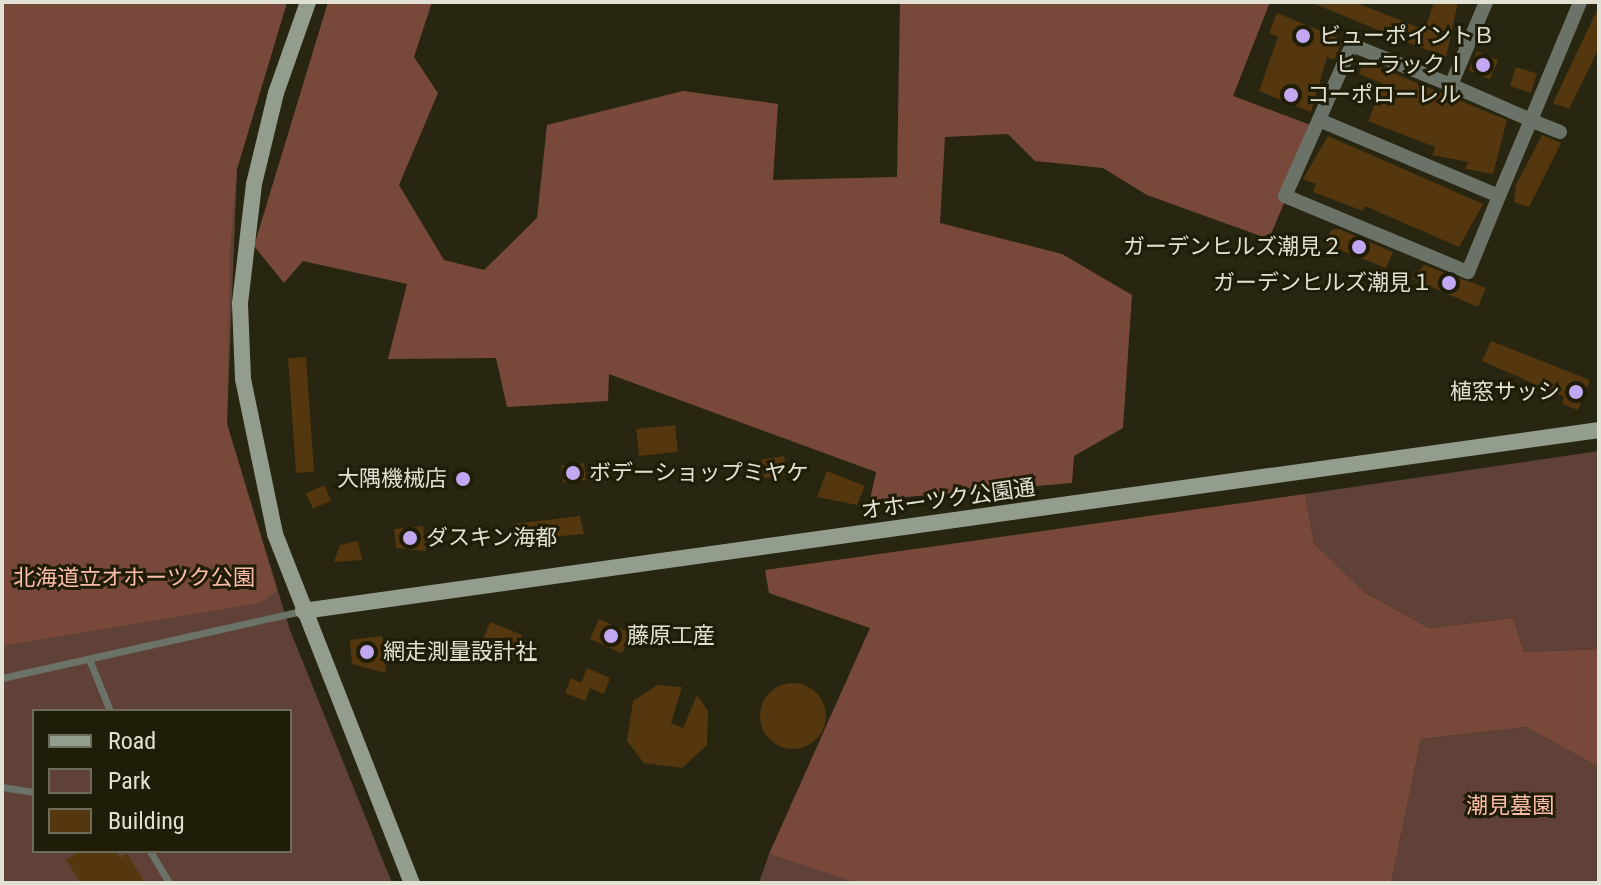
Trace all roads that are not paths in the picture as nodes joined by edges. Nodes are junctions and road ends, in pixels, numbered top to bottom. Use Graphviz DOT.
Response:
graph roads {
  1 [pos="308,2"];
  2 [pos="1486,2"];
  3 [pos="1580,2"];
  4 [pos="1451,85"];
  5 [pos="1319,120"];
  6 [pos="1531,120"];
  7 [pos="1560,132"];
  8 [pos="1499,196"];
  9 [pos="1599,430"];
  10 [pos="303,611"];
  11 [pos="89,659"];
  12 [pos="2,678"];
  13 [pos="109,709"];
  14 [pos="2,787"];
  15 [pos="32,792"];
  16 [pos="151,853"];
  17 [pos="169,883"];
  18 [pos="412,883"];
  1 -- 10 [label="street"];
  2 -- 4 [label="street"];
  3 -- 6 [label="street"];
  4 -- 5 [label="street"];
  4 -- 6 [label="street"];
  5 -- 8 [label="street"];
  5 -- 8 [label="street"];
  6 -- 7 [label="street"];
  6 -- 8 [label="street"];
  9 -- 10 [label="street, オホーツク公園通"];
  10 -- 11 [label="lane"];
  10 -- 18 [label="street"];
  11 -- 12 [label="lane"];
  11 -- 13 [label="lane"];
  14 -- 15 [label="lane"];
  16 -- 17 [label="lane"];
}
